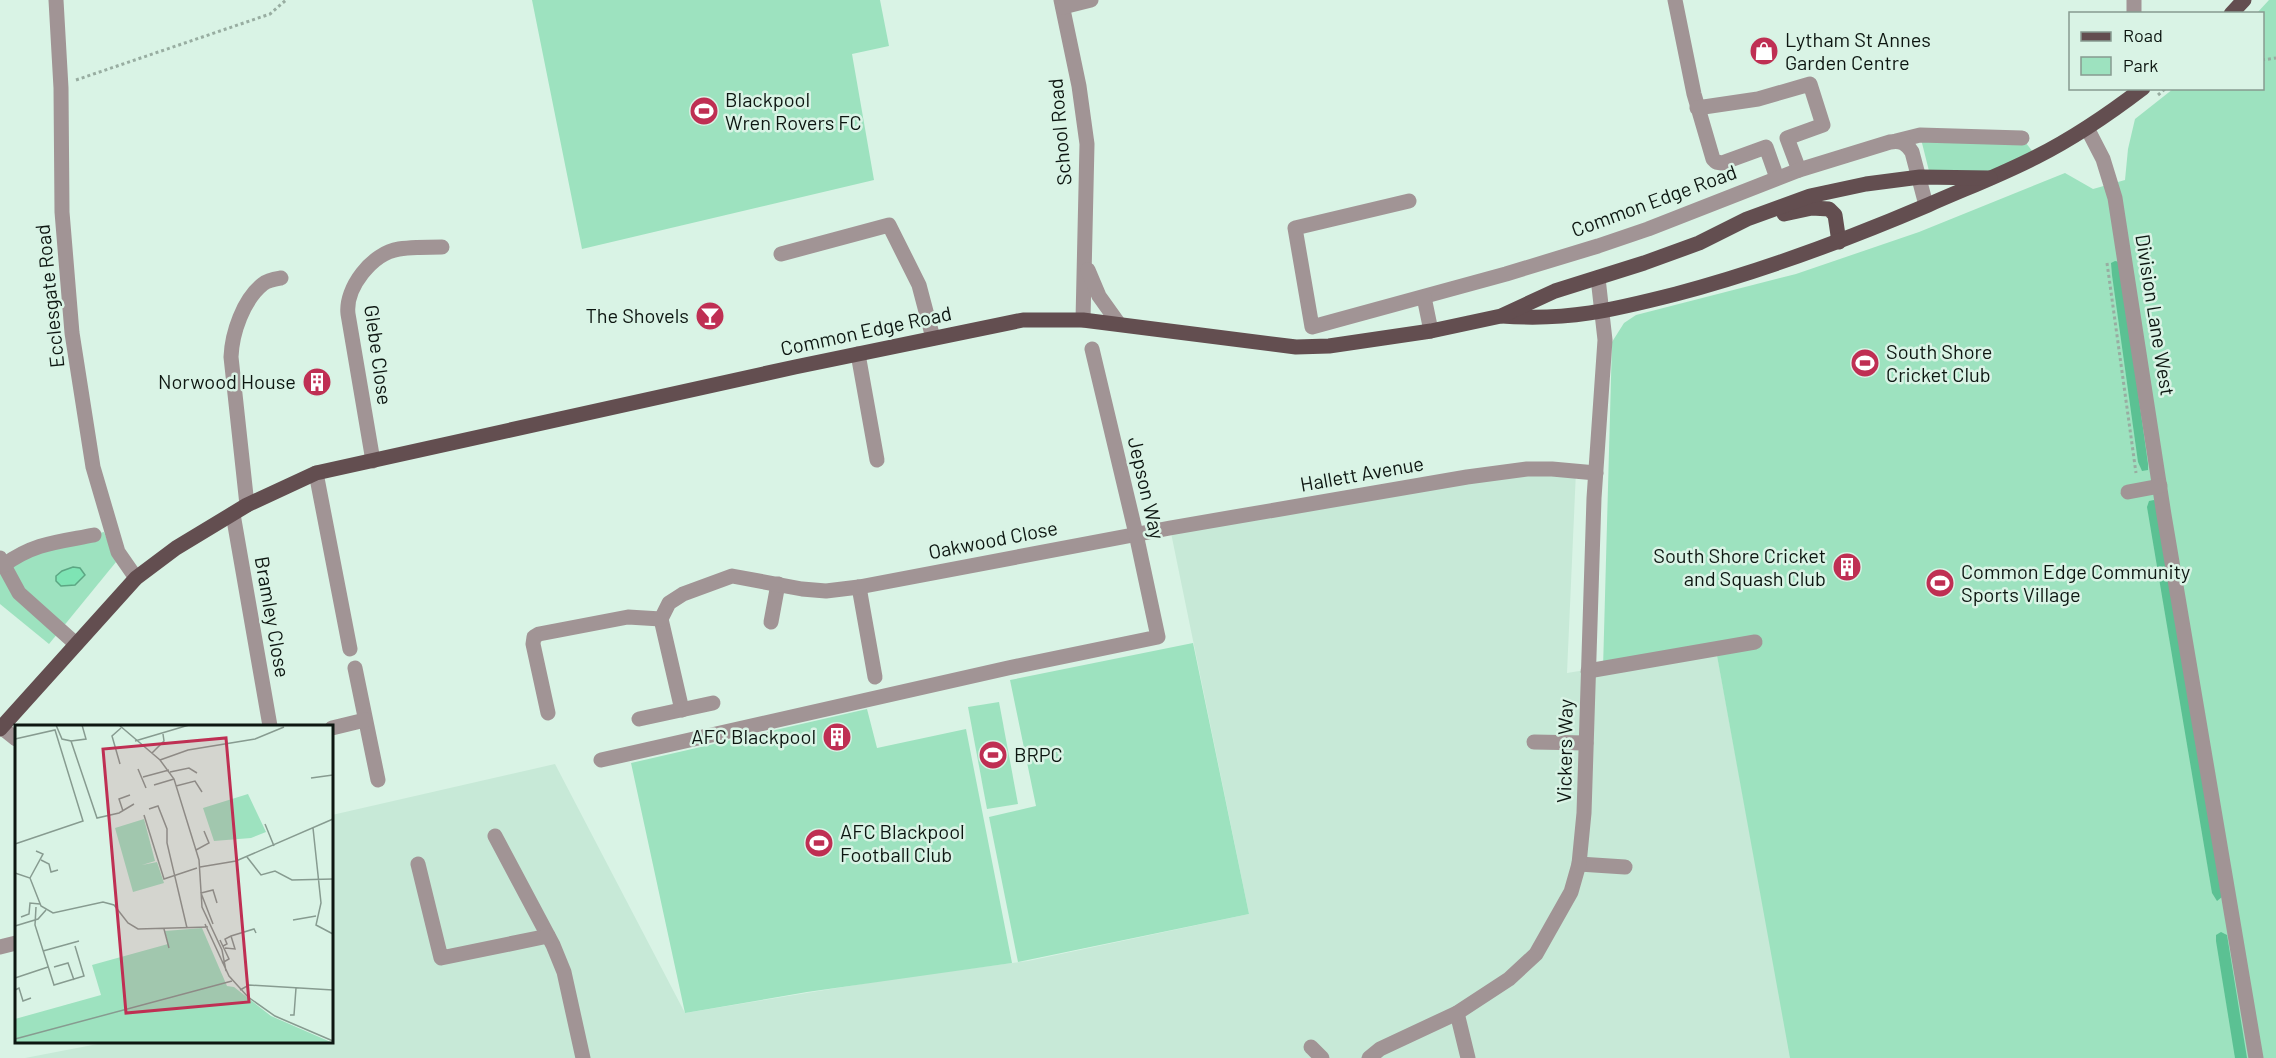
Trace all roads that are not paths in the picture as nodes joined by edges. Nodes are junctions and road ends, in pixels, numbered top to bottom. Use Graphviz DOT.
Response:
graph roads {
  1 [pos="56,0"];
  2 [pos="1090,0"];
  3 [pos="1675,0"];
  4 [pos="2244,0"];
  5 [pos="1062,4"];
  6 [pos="2233,12"];
  7 [pos="2140,90"];
  8 [pos="1697,108"];
  9 [pos="2087,128"];
  10 [pos="2022,138"];
  11 [pos="1896,141"];
  12 [pos="1799,170"];
  13 [pos="1920,177"];
  14 [pos="1777,178"];
  15 [pos="1990,178"];
  16 [pos="1409,201"];
  17 [pos="1926,205"];
  18 [pos="1732,228"];
  19 [pos="1839,242"];
  20 [pos="442,247"];
  21 [pos="781,254"];
  22 [pos="1085,261"];
  23 [pos="281,278"];
  24 [pos="1598,278"];
  25 [pos="1424,297"];
  26 [pos="1623,308"];
  27 [pos="1603,312"];
  28 [pos="1501,316"];
  29 [pos="1581,316"];
  30 [pos="1083,320"];
  31 [pos="1119,324"];
  32 [pos="1431,331"];
  33 [pos="933,338"];
  34 [pos="1605,340"];
  35 [pos="1092,349"];
  36 [pos="858,354"];
  37 [pos="876,460"];
  38 [pos="373,461"];
  39 [pos="316,473"];
  40 [pos="1596,473"];
  41 [pos="2160,486"];
  42 [pos="2133,491"];
  43 [pos="247,505"];
  44 [pos="233,514"];
  45 [pos="1136,534"];
  46 [pos="94,535"];
  47 [pos="2,562"];
  48 [pos="136,578"];
  49 [pos="778,584"];
  50 [pos="859,587"];
  51 [pos="661,619"];
  52 [pos="771,622"];
  53 [pos="1755,642"];
  54 [pos="76,644"];
  55 [pos="351,649"];
  56 [pos="355,668"];
  57 [pos="1588,671"];
  58 [pos="875,677"];
  59 [pos="713,704"];
  60 [pos="682,710"];
  61 [pos="548,713"];
  62 [pos="639,719"];
  63 [pos="365,720"];
  64 [pos="270,725"];
  65 [pos="1,728"];
  66 [pos="333,728"];
  67 [pos="15,738"];
  68 [pos="1534,742"];
  69 [pos="1586,743"];
  70 [pos="601,760"];
  71 [pos="378,780"];
  72 [pos="495,836"];
  73 [pos="418,864"];
  74 [pos="1579,864"];
  75 [pos="1625,867"];
  76 [pos="548,936"];
  77 [pos="15,943"];
  78 [pos="0,947"];
  79 [pos="1457,1013"];
  80 [pos="584,1058"];
  81 [pos="1369,1058"];
  82 [pos="1468,1058"];
  83 [pos="2256,1058"];
  1 -- 48 [label="street, Ecclesgate Road"];
  2 -- 5 [label="street"];
  3 -- 8 [label="street"];
  4 -- 6 [label="main road"];
  5 -- 22 [label="street, School Road"];
  7 -- 9 [label="main road, Common Edge Road"];
  8 -- 12 [label="street"];
  8 -- 14 [label="street"];
  9 -- 15 [label="main road, Common Edge Road"];
  9 -- 41 [label="street, Division Lane West"];
  10 -- 11 [label="street, Common Edge Road"];
  11 -- 12 [label="street, Common Edge Road"];
  11 -- 13 [label="street"];
  12 -- 14 [label="street, Common Edge Road"];
  13 -- 15 [label="main road, Common Edge Road"];
  13 -- 17 [label="street"];
  13 -- 18 [label="main road, Common Edge Road"];
  14 -- 25 [label="street, Common Edge Road"];
  15 -- 17 [label="main road, Common Edge Road"];
  16 -- 25 [label="street, Common Edge Road"];
  17 -- 19 [label="main road, Common Edge Road"];
  18 -- 19 [label="main road"];
  18 -- 24 [label="main road, Common Edge Road"];
  19 -- 26 [label="main road, Common Edge Road"];
  20 -- 38 [label="street, Glebe Close"];
  21 -- 33 [label="street"];
  22 -- 30 [label="street, School Road"];
  22 -- 31 [label="street, School Road"];
  23 -- 43 [label="street"];
  24 -- 27 [label="street, Vickers Way"];
  24 -- 28 [label="main road, Common Edge Road"];
  25 -- 32 [label="street"];
  26 -- 27 [label="main road, Common Edge Road"];
  26 -- 34 [label="street, Vickers Way"];
  27 -- 29 [label="main road, Common Edge Road"];
  27 -- 34 [label="street, Vickers Way"];
  28 -- 29 [label="main road, Common Edge Road"];
  28 -- 32 [label="main road, Common Edge Road"];
  29 -- 34 [label="street"];
  30 -- 31 [label="main road, Common Edge Road"];
  30 -- 33 [label="main road, Common Edge Road"];
  31 -- 32 [label="main road, Common Edge Road"];
  33 -- 36 [label="main road, Common Edge Road"];
  34 -- 40 [label="street, Vickers Way"];
  35 -- 45 [label="street, Jepson Way"];
  36 -- 37 [label="street"];
  36 -- 38 [label="main road, Common Edge Road"];
  38 -- 39 [label="main road, Common Edge Road"];
  39 -- 43 [label="main road, Common Edge Road"];
  39 -- 55 [label="street"];
  40 -- 45 [label="street, Hallett Avenue"];
  40 -- 57 [label="street, Vickers Way"];
  41 -- 42 [label="street"];
  41 -- 83 [label="street, Division Lane West"];
  43 -- 44 [label="main road, Common Edge Road"];
  44 -- 48 [label="main road, Common Edge Road"];
  44 -- 64 [label="street, Bramley Close"];
  45 -- 50 [label="street, Oakwood Close"];
  45 -- 70 [label="street, Jepson Way"];
  46 -- 47 [label="street"];
  47 -- 54 [label="street"];
  48 -- 54 [label="main road, Common Edge Road"];
  49 -- 50 [label="street, Oakwood Close"];
  49 -- 51 [label="street, Oakwood Close"];
  49 -- 52 [label="street"];
  50 -- 58 [label="street"];
  51 -- 60 [label="street"];
  51 -- 61 [label="street"];
  53 -- 57 [label="street"];
  54 -- 65 [label="main road, Common Edge Road"];
  56 -- 63 [label="street"];
  57 -- 69 [label="street, Vickers Way"];
  59 -- 60 [label="street"];
  60 -- 62 [label="street"];
  63 -- 66 [label="street"];
  63 -- 71 [label="street"];
  65 -- 67 [label="street"];
  68 -- 69 [label="street"];
  69 -- 74 [label="street, Vickers Way"];
  72 -- 76 [label="street"];
  73 -- 76 [label="street"];
  74 -- 75 [label="street"];
  74 -- 79 [label="street, Vickers Way"];
  76 -- 80 [label="street"];
  77 -- 78 [label="street"];
  79 -- 81 [label="street, Vickers Way"];
  79 -- 82 [label="street"];
}
